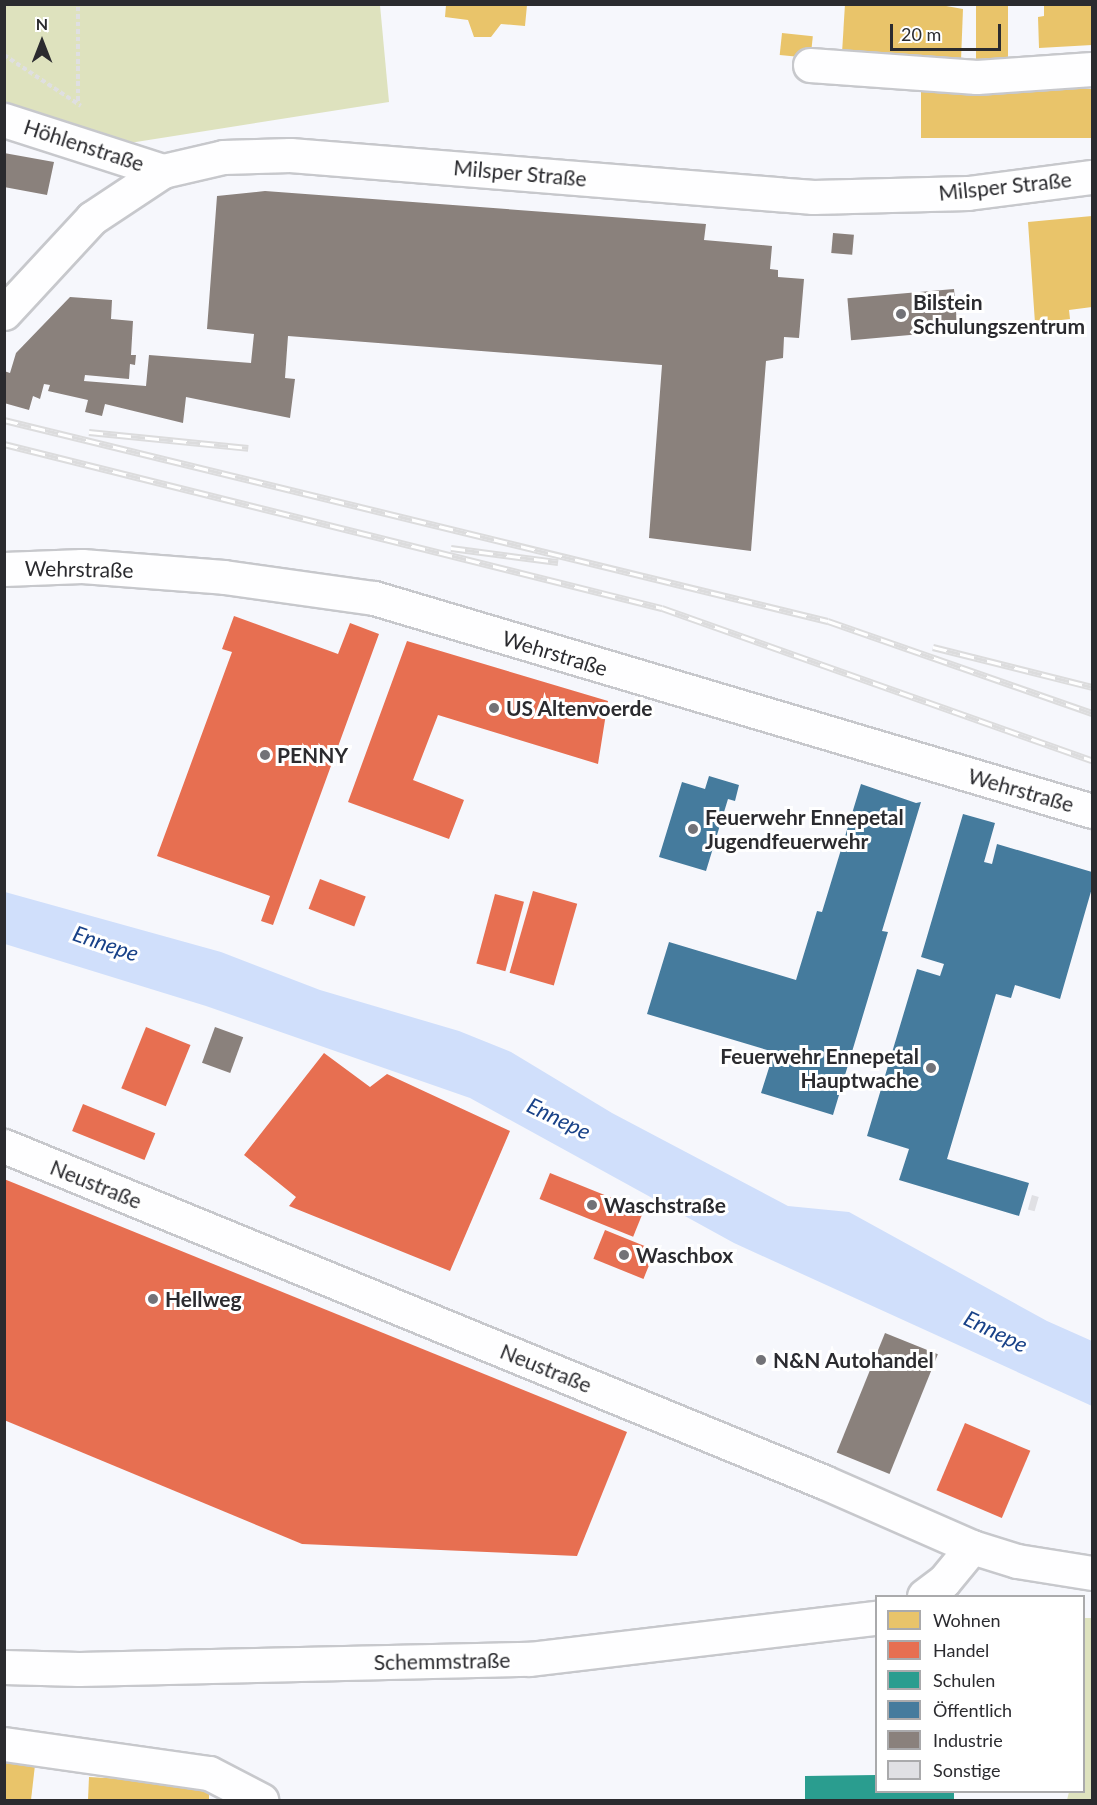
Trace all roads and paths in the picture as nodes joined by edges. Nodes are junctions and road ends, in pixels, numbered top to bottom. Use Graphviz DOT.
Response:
graph roads {
  1 [pos="78,4"];
  2 [pos="810,65"];
  3 [pos="1092,69"];
  4 [pos="78,102"];
  5 [pos="4,120"];
  6 [pos="162,171"];
  7 [pos="1092,177"];
  8 [pos="4,313"];
  9 [pos="4,568"];
  10 [pos="1092,811"];
  11 [pos="4,1146"];
  12 [pos="972,1547"];
  13 [pos="1092,1573"];
  14 [pos="925,1595"];
  15 [pos="875,1618"];
  16 [pos="4,1667"];
  17 [pos="4,1744"];
  18 [pos="261,1800"];
  1 -- 4 [label="path"];
  2 -- 3 [label="street"];
  5 -- 6 [label="street, Höhlenstraße"];
  6 -- 7 [label="street, Milsper Straße"];
  6 -- 8 [label="street, Milsper Straße"];
  9 -- 10 [label="street, Wehrstraße"];
  11 -- 12 [label="street, Neustraße"];
  12 -- 13 [label="street, Neustraße"];
  12 -- 14 [label="street"];
  15 -- 16 [label="street, Schemmstraße"];
  17 -- 18 [label="street"];
}
